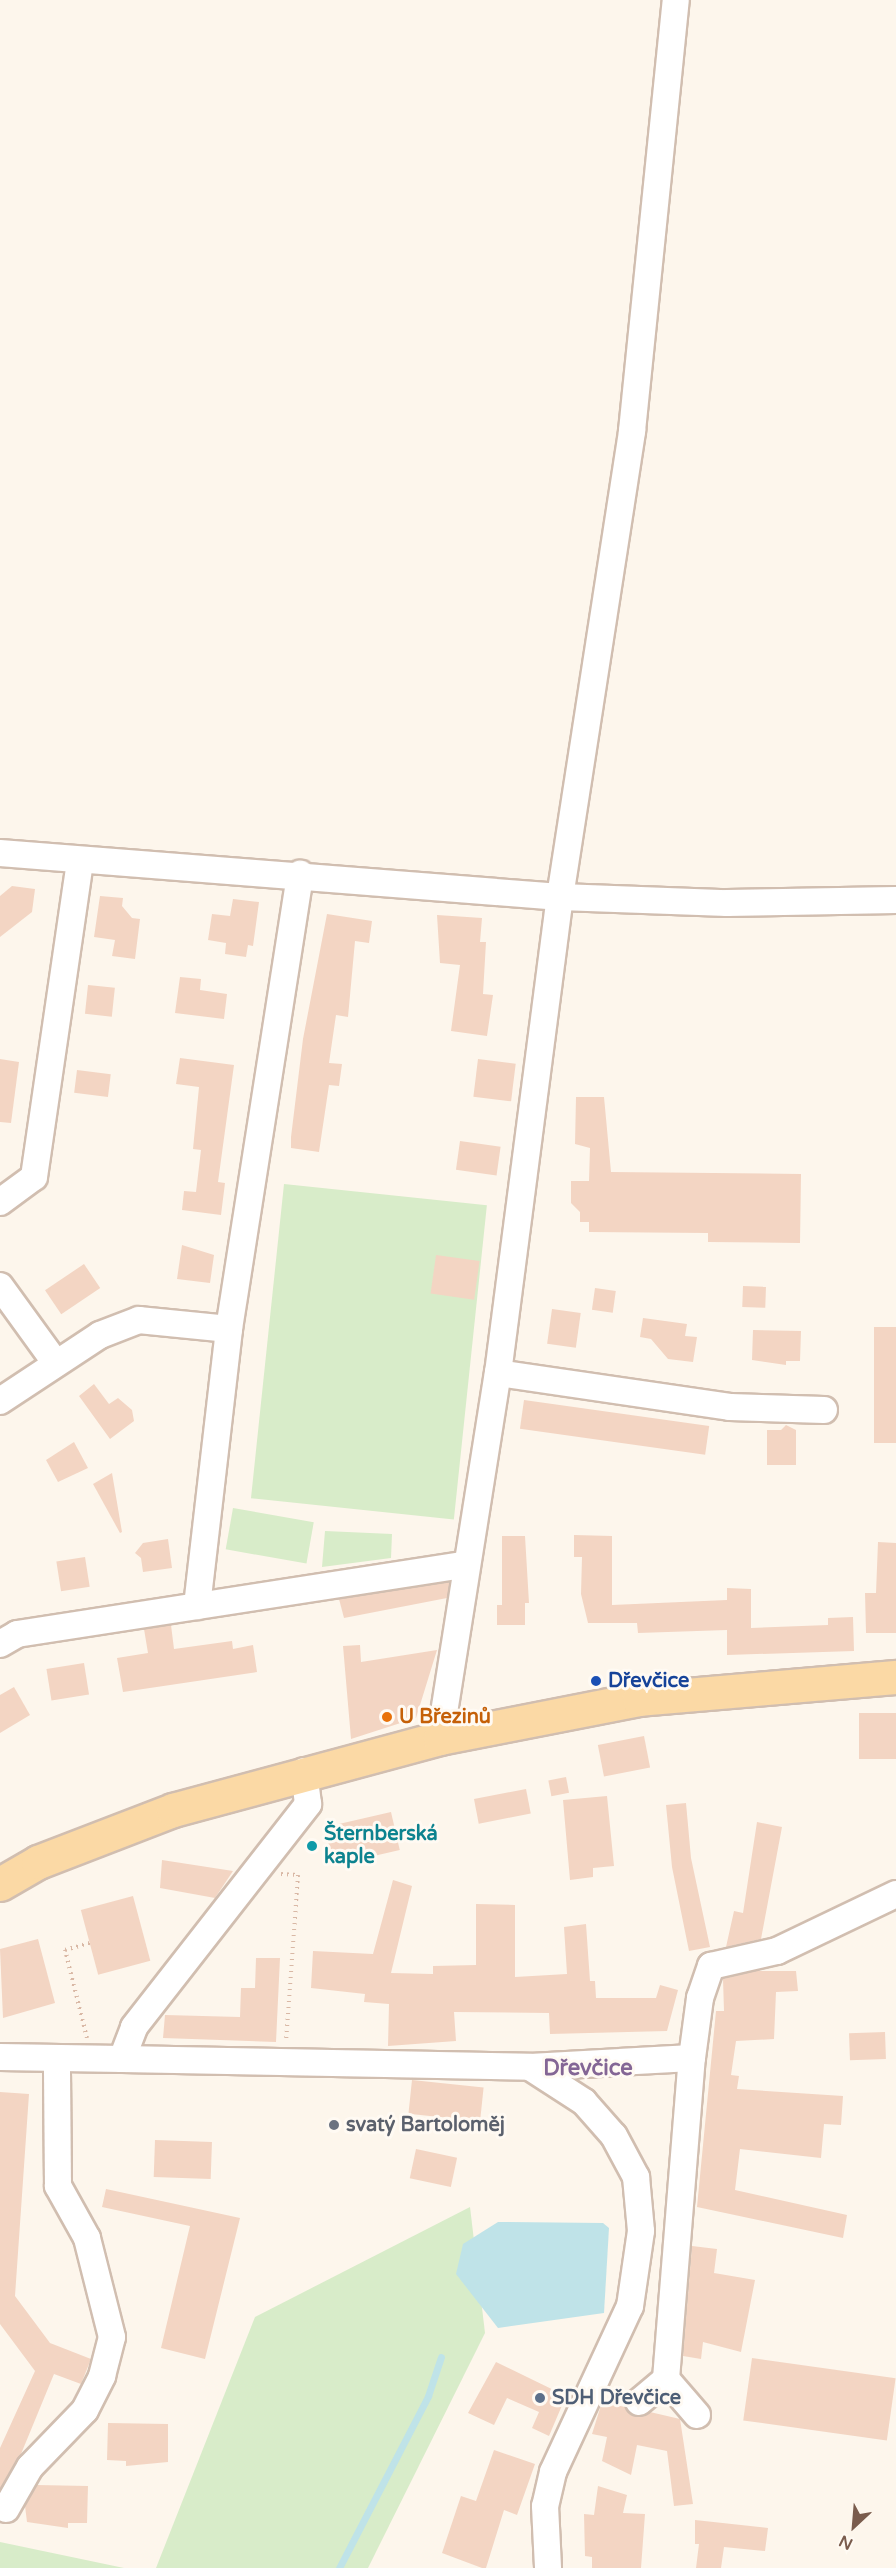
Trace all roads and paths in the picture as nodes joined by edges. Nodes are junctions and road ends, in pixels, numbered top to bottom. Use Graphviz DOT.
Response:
graph roads {
  1 [pos="676,0"];
  2 [pos="0,853"];
  3 [pos="80,862"];
  4 [pos="300,874"];
  5 [pos="560,897"];
  6 [pos="896,900"];
  7 [pos="0,1202"];
  8 [pos="0,1286"];
  9 [pos="230,1329"];
  10 [pos="55,1362"];
  11 [pos="498,1372"];
  12 [pos="0,1401"];
  13 [pos="824,1410"];
  14 [pos="467,1564"];
  15 [pos="197,1606"];
  16 [pos="0,1644"];
  17 [pos="896,1677"];
  18 [pos="440,1738"];
  19 [pos="304,1771"];
  20 [pos="255,1874"];
  21 [pos="0,1884"];
  22 [pos="896,1894"];
  23 [pos="90,1943"];
  24 [pos="89,2044"];
  25 [pos="0,2056"];
  26 [pos="692,2058"];
  27 [pos="122,2059"];
  28 [pos="57,2060"];
  29 [pos="285,2063"];
  30 [pos="530,2067"];
  31 [pos="666,2379"];
  32 [pos="639,2402"];
  33 [pos="697,2415"];
  34 [pos="6,2509"];
  35 [pos="547,2564"];
  1 -- 5 [label="street"];
  2 -- 3 [label="street"];
  3 -- 4 [label="street"];
  3 -- 7 [label="street"];
  4 -- 5 [label="street"];
  4 -- 9 [label="street"];
  5 -- 6 [label="street"];
  5 -- 11 [label="street"];
  8 -- 10 [label="street"];
  9 -- 10 [label="street"];
  9 -- 15 [label="street"];
  10 -- 12 [label="street"];
  11 -- 13 [label="street"];
  11 -- 14 [label="street"];
  14 -- 15 [label="street"];
  14 -- 18 [label="street"];
  15 -- 16 [label="street"];
  17 -- 18 [label="main road"];
  18 -- 19 [label="main road"];
  19 -- 20 [label="street"];
  19 -- 21 [label="main road"];
  20 -- 27 [label="street"];
  20 -- 29 [label="path"];
  22 -- 26 [label="street"];
  23 -- 24 [label="path"];
  25 -- 28 [label="street"];
  26 -- 30 [label="street"];
  26 -- 31 [label="street"];
  27 -- 28 [label="street"];
  27 -- 29 [label="street"];
  28 -- 34 [label="street"];
  29 -- 30 [label="street"];
  30 -- 35 [label="street"];
  31 -- 32 [label="street"];
  31 -- 33 [label="street"];
}
